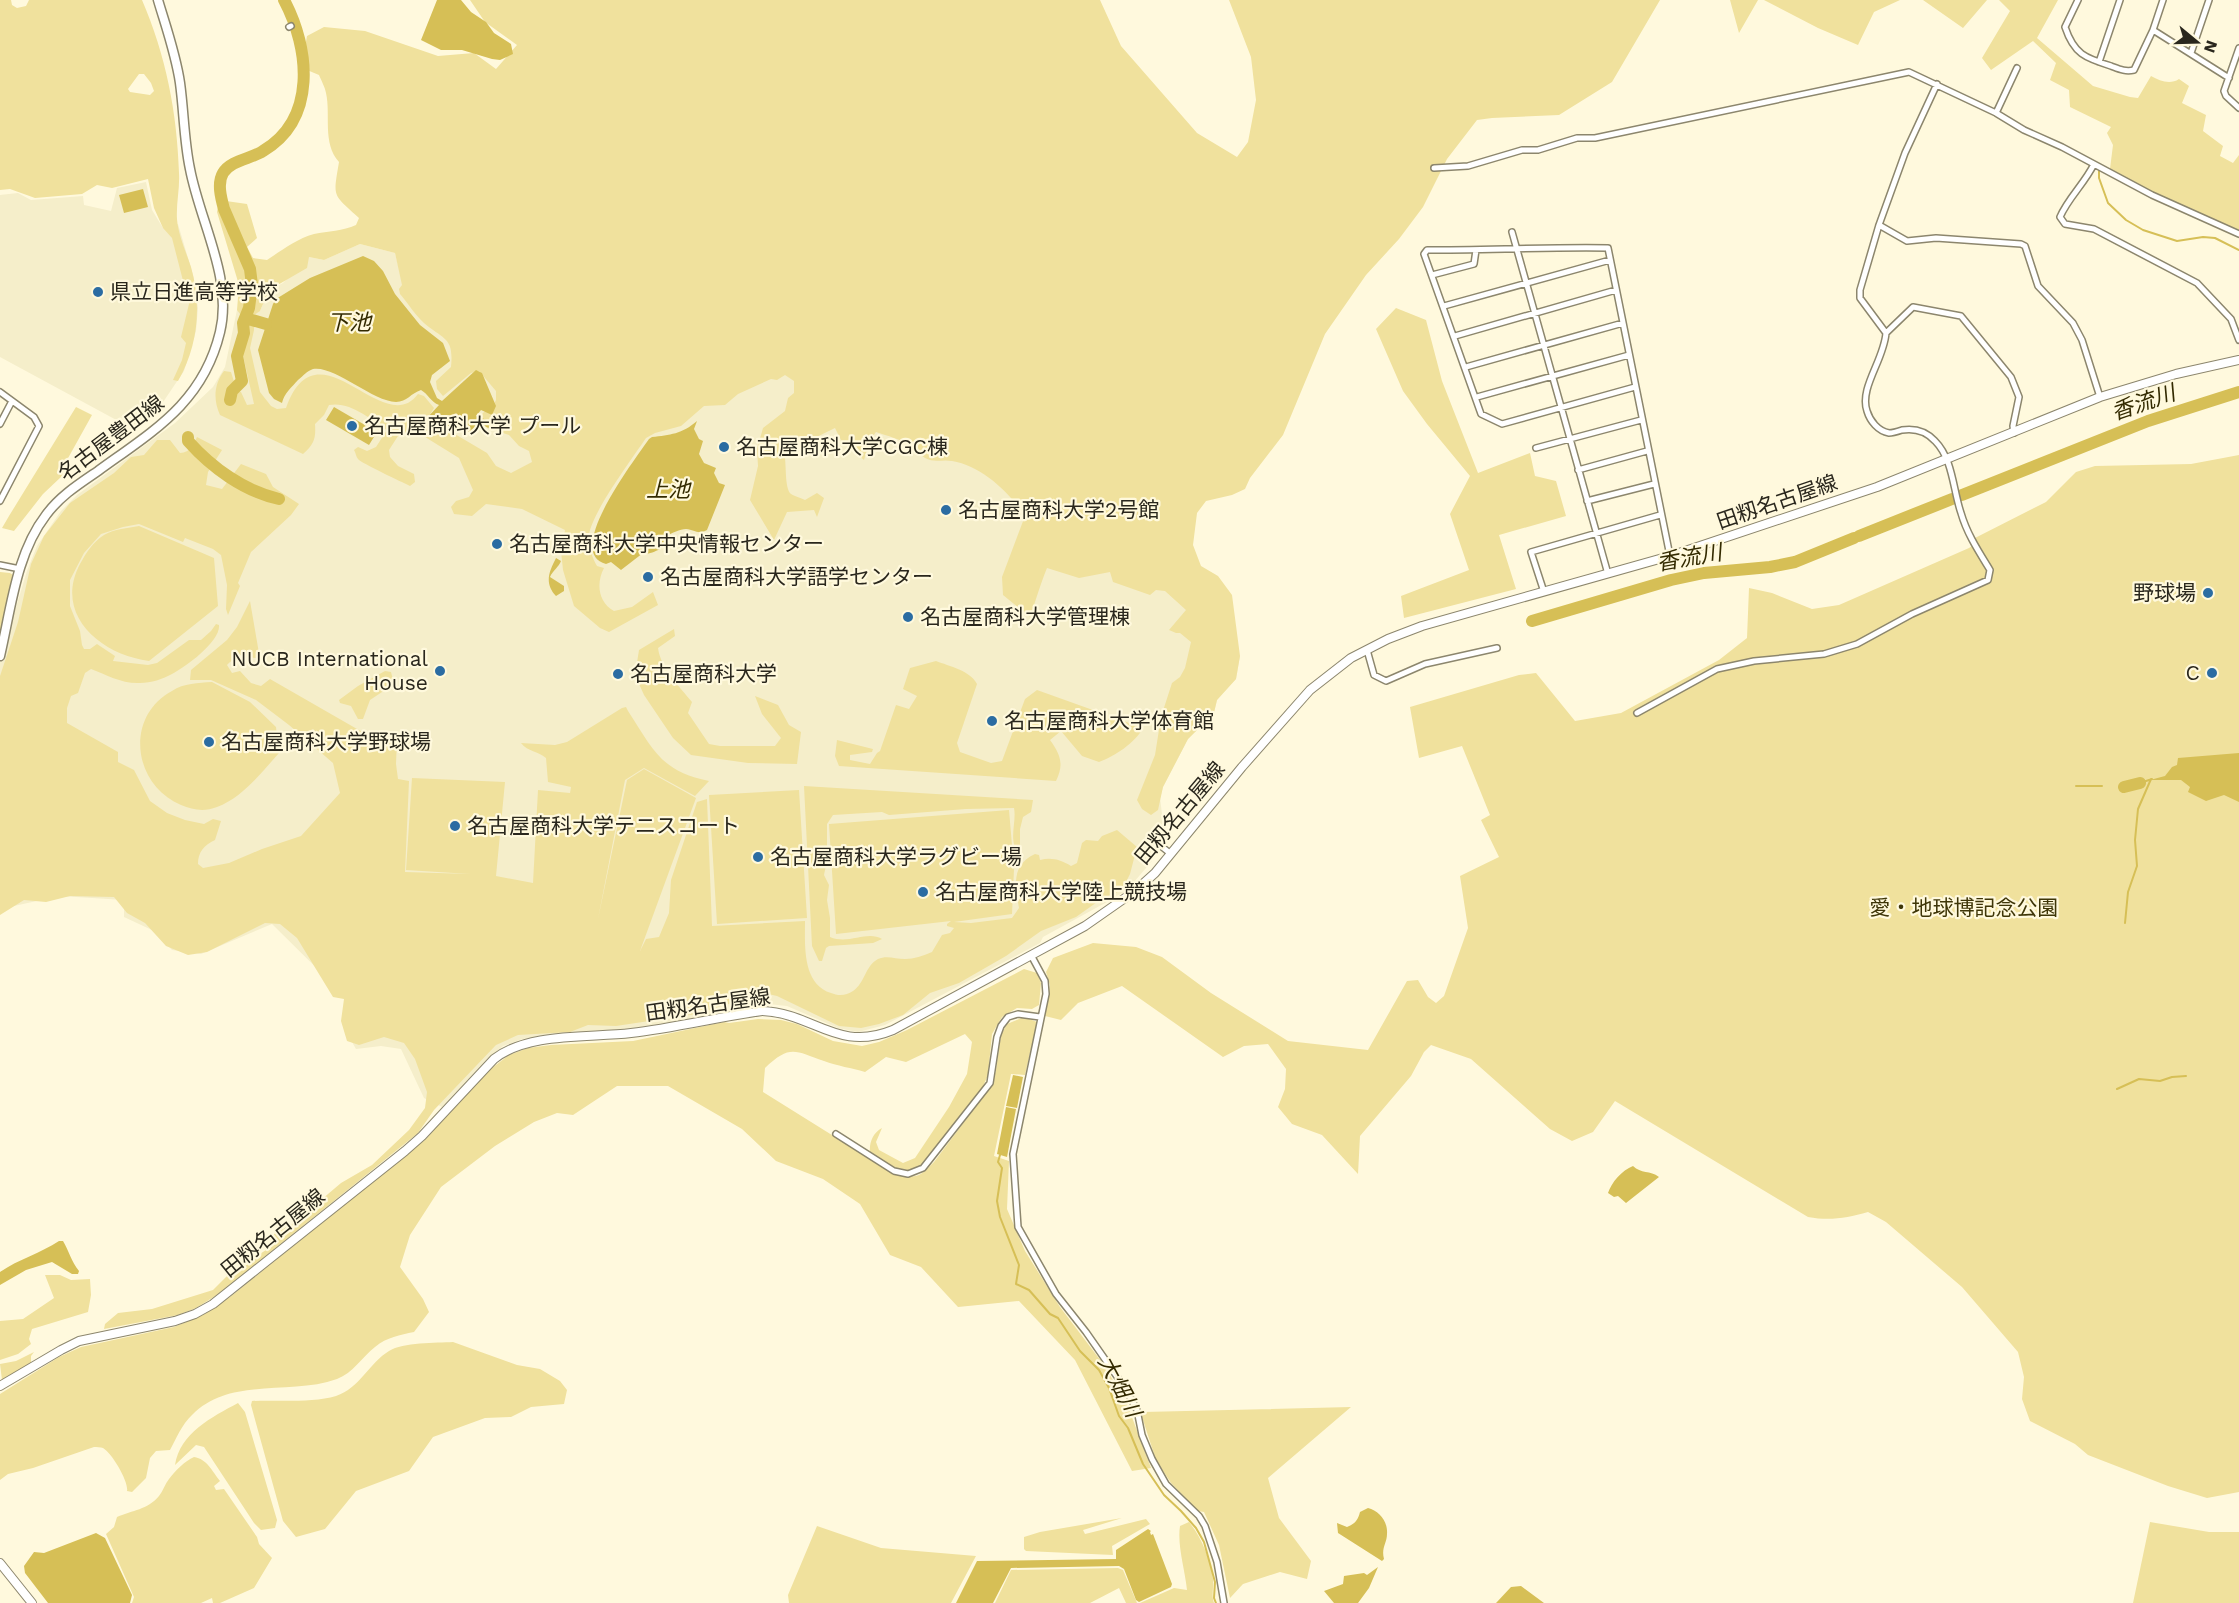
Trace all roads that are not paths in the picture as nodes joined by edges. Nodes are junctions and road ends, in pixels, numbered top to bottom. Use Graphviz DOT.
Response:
graph roads {
  1 [pos="159,0"];
  2 [pos="2078,0"];
  3 [pos="2120,0"];
  4 [pos="2163,0"];
  5 [pos="2209,0"];
  6 [pos="2153,30"];
  7 [pos="2239,48"];
  8 [pos="2191,53"];
  9 [pos="2098,62"];
  10 [pos="2017,68"];
  11 [pos="2229,78"];
  12 [pos="1937,84"];
  13 [pos="2239,108"];
  14 [pos="1995,113"];
  15 [pos="2094,164"];
  16 [pos="1434,168"];
  17 [pos="1879,225"];
  18 [pos="1512,232"];
  19 [pos="2239,234"];
  20 [pos="1476,250"];
  21 [pos="1515,250"];
  22 [pos="1610,260"];
  23 [pos="1432,275"];
  24 [pos="1525,284"];
  25 [pos="1616,290"];
  26 [pos="1444,306"];
  27 [pos="1534,314"];
  28 [pos="1623,323"];
  29 [pos="1886,333"];
  30 [pos="1455,336"];
  31 [pos="2239,340"];
  32 [pos="1543,346"];
  33 [pos="1629,355"];
  34 [pos="2239,360"];
  35 [pos="1466,367"];
  36 [pos="1551,376"];
  37 [pos="1635,387"];
  38 [pos="0,392"];
  39 [pos="1477,397"];
  40 [pos="2100,397"];
  41 [pos="12,401"];
  42 [pos="1561,408"];
  43 [pos="1641,420"];
  44 [pos="0,424"];
  45 [pos="2014,433"];
  46 [pos="1569,439"];
  47 [pos="1536,448"];
  48 [pos="1647,451"];
  49 [pos="1947,459"];
  50 [pos="1578,470"];
  51 [pos="1654,484"];
  52 [pos="0,501"];
  53 [pos="1587,501"];
  54 [pos="1660,516"];
  55 [pos="1595,533"];
  56 [pos="1670,556"];
  57 [pos="0,564"];
  58 [pos="20,569"];
  59 [pos="1608,574"];
  60 [pos="1544,592"];
  61 [pos="1497,648"];
  62 [pos="1366,650"];
  63 [pos="0,656"];
  64 [pos="1637,713"];
  65 [pos="1156,842"];
  66 [pos="1171,854"];
  67 [pos="1031,955"];
  68 [pos="1040,1017"];
  69 [pos="836,1134"];
  70 [pos="0,1386"];
  71 [pos="0,1563"];
  72 [pos="32,1603"];
  73 [pos="1224,1603"];
  1 -- 58 [label="main road, 名古屋豊田線"];
  2 -- 9 [label="street"];
  3 -- 9 [label="street"];
  4 -- 6 [label="street"];
  5 -- 8 [label="street"];
  6 -- 8 [label="street"];
  6 -- 9 [label="street"];
  7 -- 11 [label="street"];
  8 -- 11 [label="street"];
  10 -- 14 [label="street"];
  11 -- 13 [label="street"];
  12 -- 14 [label="street"];
  12 -- 16 [label="street"];
  12 -- 17 [label="street"];
  14 -- 15 [label="street"];
  15 -- 19 [label="street"];
  15 -- 31 [label="street"];
  17 -- 29 [label="street"];
  17 -- 40 [label="street"];
  18 -- 21 [label="street"];
  20 -- 21 [label="street"];
  20 -- 23 [label="street"];
  20 -- 23 [label="street"];
  21 -- 22 [label="street"];
  21 -- 24 [label="street"];
  22 -- 24 [label="street"];
  22 -- 25 [label="street"];
  23 -- 26 [label="street"];
  24 -- 26 [label="street"];
  24 -- 27 [label="street"];
  25 -- 27 [label="street"];
  25 -- 28 [label="street"];
  26 -- 30 [label="street"];
  27 -- 30 [label="street"];
  27 -- 32 [label="street"];
  28 -- 32 [label="street"];
  28 -- 33 [label="street"];
  29 -- 45 [label="street"];
  29 -- 49 [label="street"];
  30 -- 35 [label="street"];
  32 -- 35 [label="street"];
  32 -- 36 [label="street"];
  33 -- 36 [label="street"];
  33 -- 37 [label="street"];
  34 -- 40 [label="main road, 田籾名古屋線"];
  35 -- 39 [label="street"];
  36 -- 39 [label="street"];
  36 -- 42 [label="street"];
  37 -- 42 [label="street"];
  37 -- 43 [label="street"];
  38 -- 41 [label="street"];
  39 -- 42 [label="street"];
  40 -- 45 [label="main road, 田籾名古屋線"];
  41 -- 44 [label="street"];
  41 -- 52 [label="street"];
  42 -- 46 [label="street"];
  43 -- 46 [label="street"];
  43 -- 48 [label="street"];
  45 -- 49 [label="main road, 田籾名古屋線"];
  46 -- 47 [label="street"];
  46 -- 50 [label="street"];
  48 -- 50 [label="street"];
  48 -- 51 [label="street"];
  49 -- 56 [label="main road, 田籾名古屋線"];
  49 -- 64 [label="street"];
  50 -- 53 [label="street"];
  51 -- 53 [label="street"];
  51 -- 54 [label="street"];
  53 -- 55 [label="street"];
  54 -- 55 [label="street"];
  54 -- 56 [label="street"];
  55 -- 59 [label="street"];
  55 -- 60 [label="street"];
  56 -- 59 [label="main road, 田籾名古屋線"];
  57 -- 58 [label="street"];
  58 -- 63 [label="main road, 名古屋豊田線"];
  59 -- 60 [label="main road, 田籾名古屋線"];
  60 -- 62 [label="main road, 田籾名古屋線"];
  61 -- 62 [label="street"];
  62 -- 66 [label="main road, 田籾名古屋線"];
  65 -- 66 [label="street"];
  66 -- 67 [label="main road, 田籾名古屋線"];
  67 -- 68 [label="street"];
  67 -- 70 [label="main road, 田籾名古屋線"];
  68 -- 69 [label="street"];
  68 -- 73 [label="street"];
  71 -- 72 [label="main road"];
}
